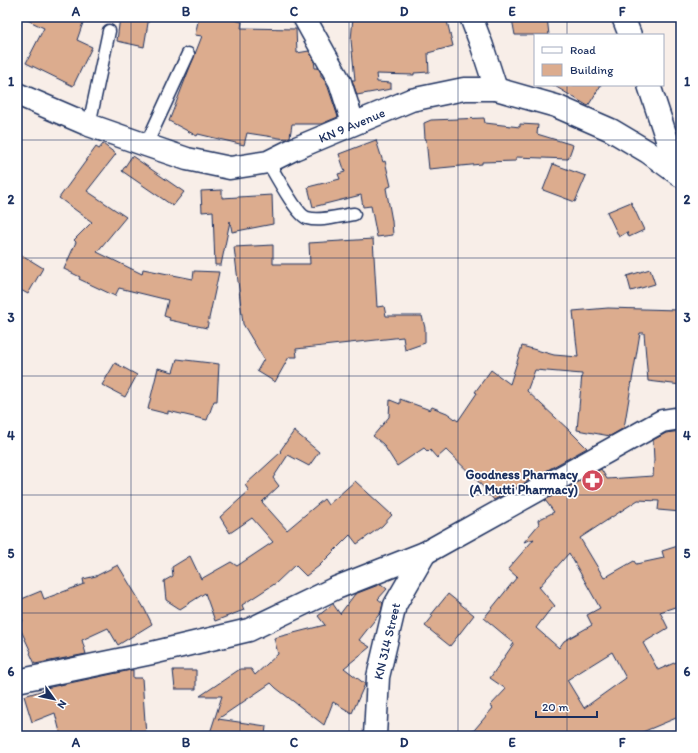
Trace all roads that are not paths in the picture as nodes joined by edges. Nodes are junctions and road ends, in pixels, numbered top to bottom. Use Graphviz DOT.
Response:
graph roads {
  1 [pos="304,17"];
  2 [pos="471,17"];
  3 [pos="623,17"];
  4 [pos="109,31"];
  5 [pos="630,34"];
  6 [pos="188,54"];
  7 [pos="649,86"];
  8 [pos="496,89"];
  9 [pos="17,94"];
  10 [pos="353,123"];
  11 [pos="89,125"];
  12 [pos="146,145"];
  13 [pos="268,162"];
  14 [pos="680,175"];
  15 [pos="354,214"];
  16 [pos="681,418"];
  17 [pos="425,554"];
  18 [pos="17,682"];
  19 [pos="375,736"];
  1 -- 10 [label="street"];
  2 -- 8 [label="street"];
  3 -- 5 [label="street"];
  4 -- 11 [label="lane"];
  6 -- 12 [label="lane"];
  7 -- 14 [label="street"];
  8 -- 10 [label="street, KN 9 Avenue"];
  8 -- 14 [label="street, KN 9 Avenue"];
  9 -- 11 [label="street, KN 9 Avenue"];
  10 -- 13 [label="street, KN 9 Avenue"];
  11 -- 12 [label="street, KN 9 Avenue"];
  12 -- 13 [label="street, KN 9 Avenue"];
  13 -- 15 [label="lane"];
  16 -- 17 [label="street"];
  17 -- 18 [label="street"];
  17 -- 19 [label="street, KN 314 Street"];
}
